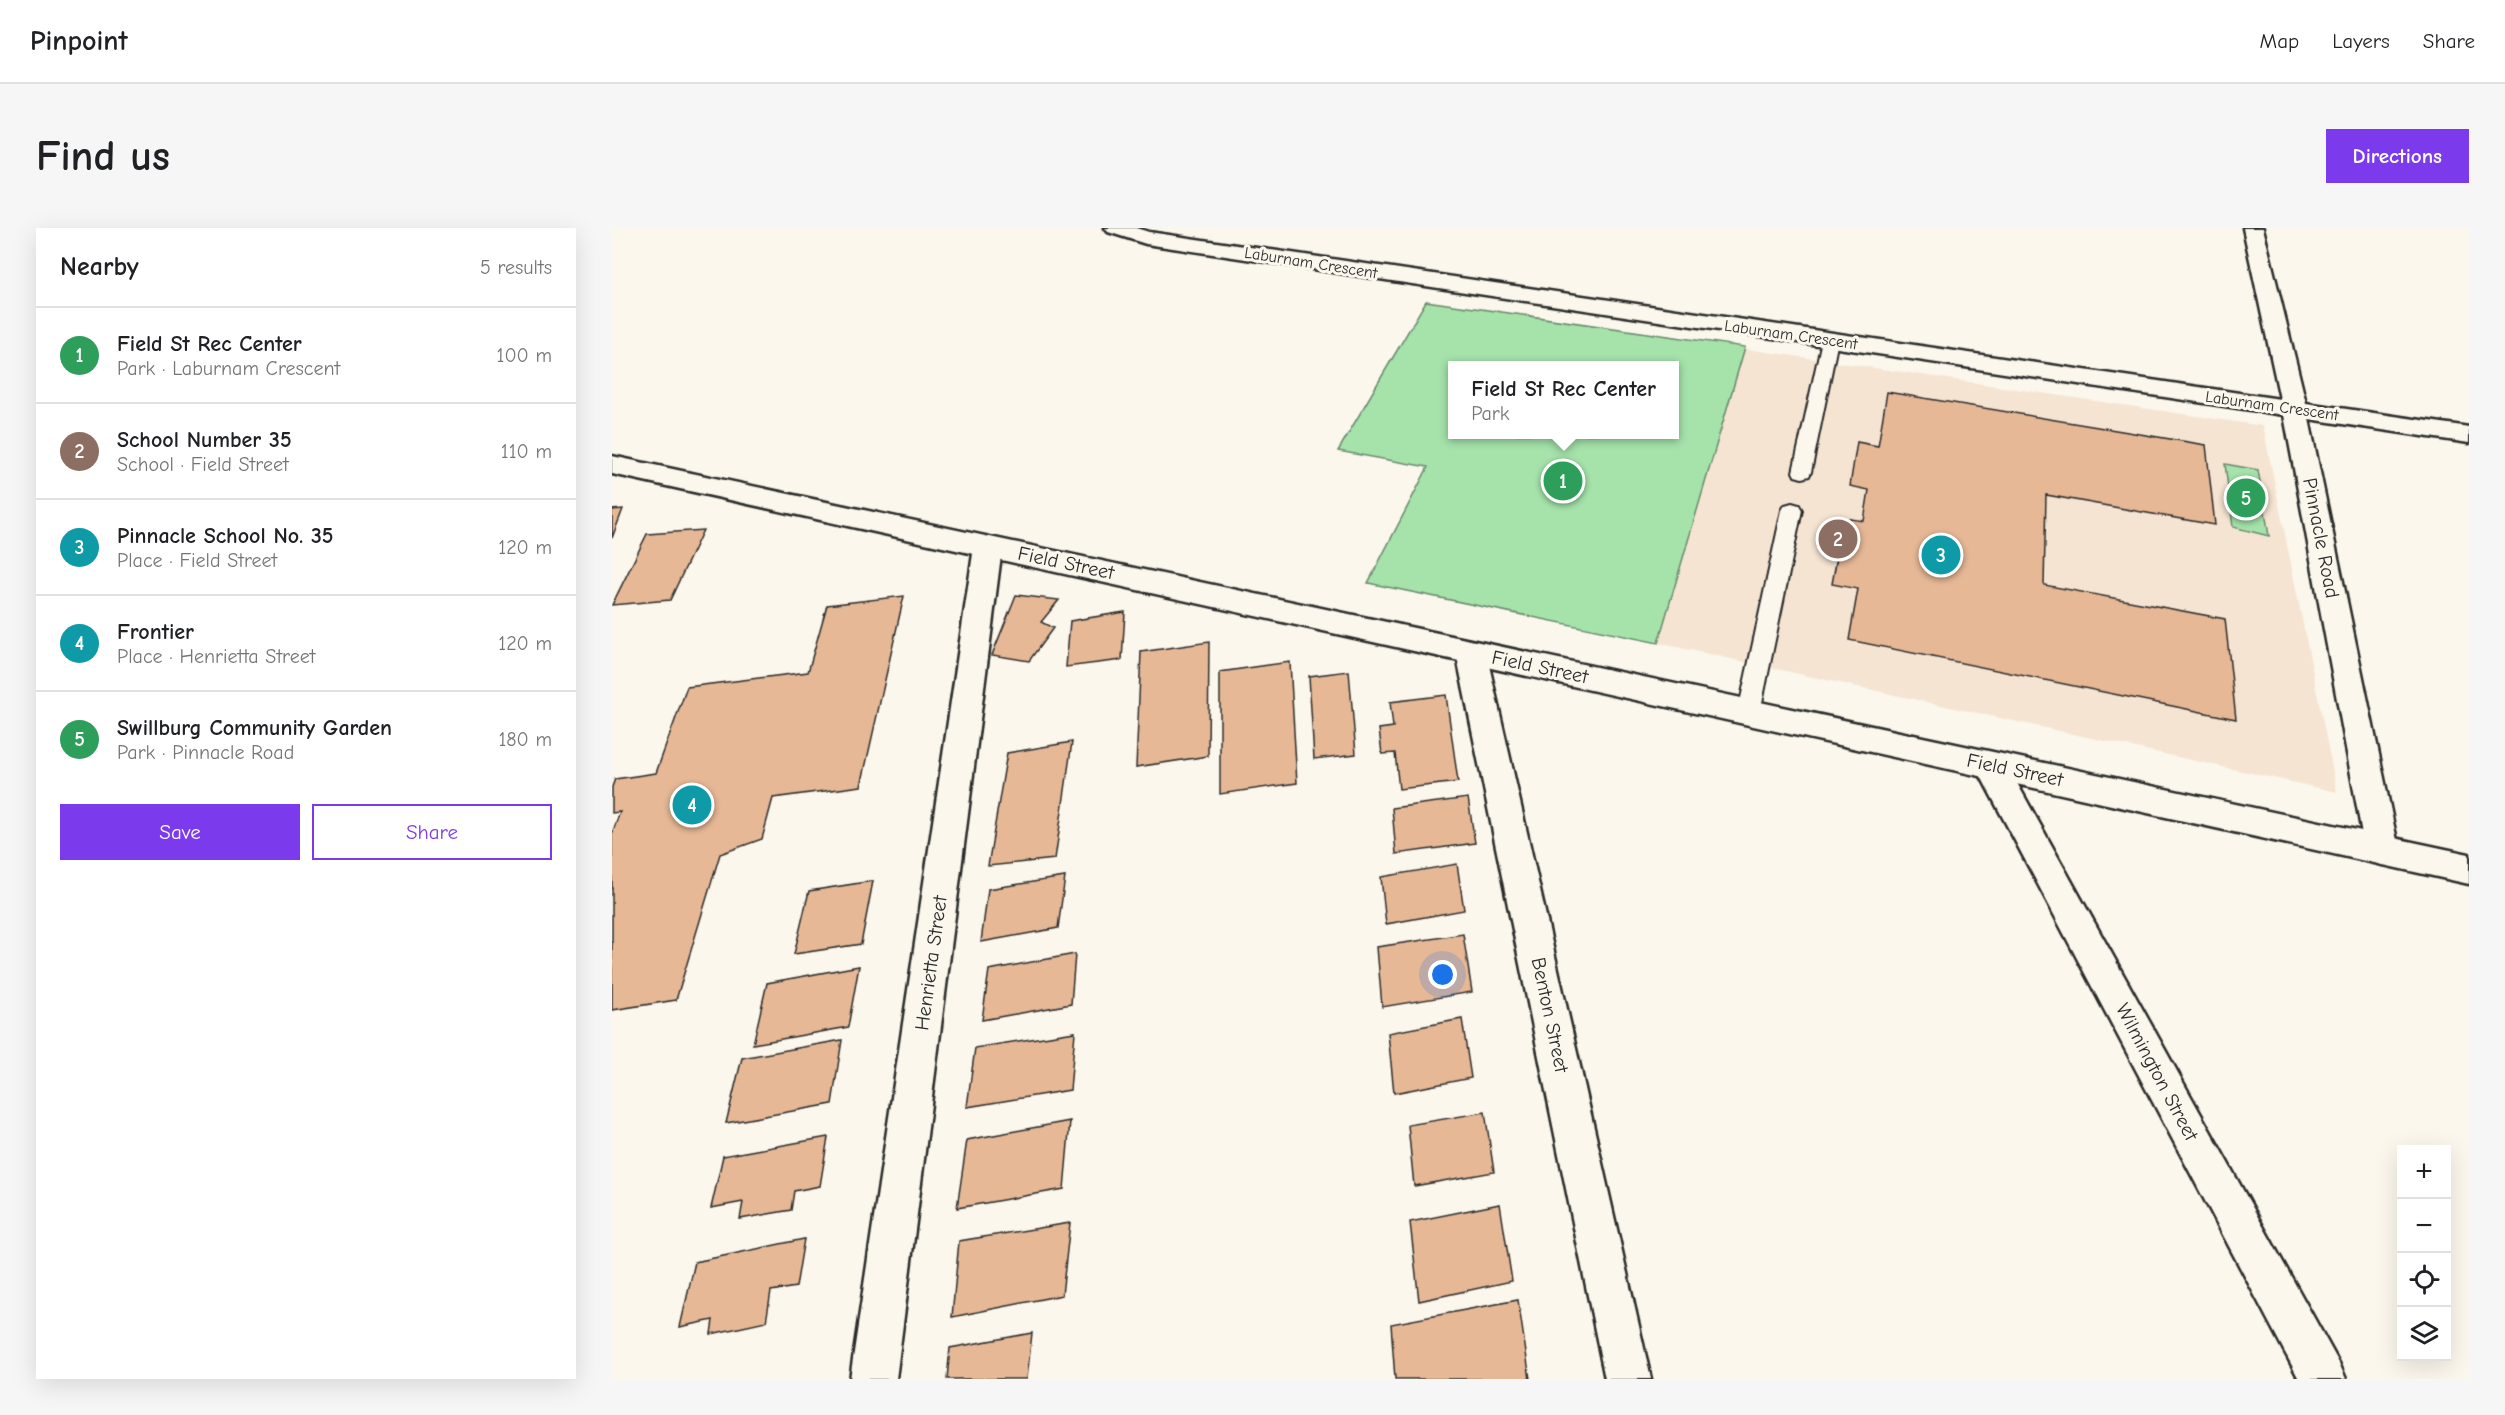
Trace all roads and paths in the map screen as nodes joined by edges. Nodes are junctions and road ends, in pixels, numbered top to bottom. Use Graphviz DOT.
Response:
graph roads {
  1 [pos="1115,228"];
  2 [pos="2253,228"];
  3 [pos="1830,340"];
  4 [pos="2295,409"];
  5 [pos="2469,435"];
  6 [pos="612,465"];
  7 [pos="1802,472"];
  8 [pos="1792,510"];
  9 [pos="988,547"];
  10 [pos="1471,652"];
  11 [pos="1749,712"];
  12 [pos="1991,765"];
  13 [pos="2382,850"];
  14 [pos="2469,869"];
  15 [pos="873,1379"];
  16 [pos="1628,1379"];
  17 [pos="2323,1379"];
  1 -- 3 [label="street, Laburnam Crescent"];
  2 -- 4 [label="street, Pinnacle Road"];
  3 -- 4 [label="street, Laburnam Crescent"];
  3 -- 7 [label="lane"];
  4 -- 5 [label="street, Laburnam Crescent"];
  4 -- 13 [label="street, Pinnacle Road"];
  6 -- 9 [label="street, Field Street"];
  8 -- 11 [label="lane"];
  9 -- 10 [label="street, Field Street"];
  9 -- 15 [label="street, Henrietta Street"];
  10 -- 11 [label="street, Field Street"];
  10 -- 16 [label="street, Benton Street"];
  11 -- 12 [label="street, Field Street"];
  12 -- 13 [label="street, Field Street"];
  12 -- 17 [label="street, Wilmington Street"];
  13 -- 14 [label="street, Field Street"];
}
